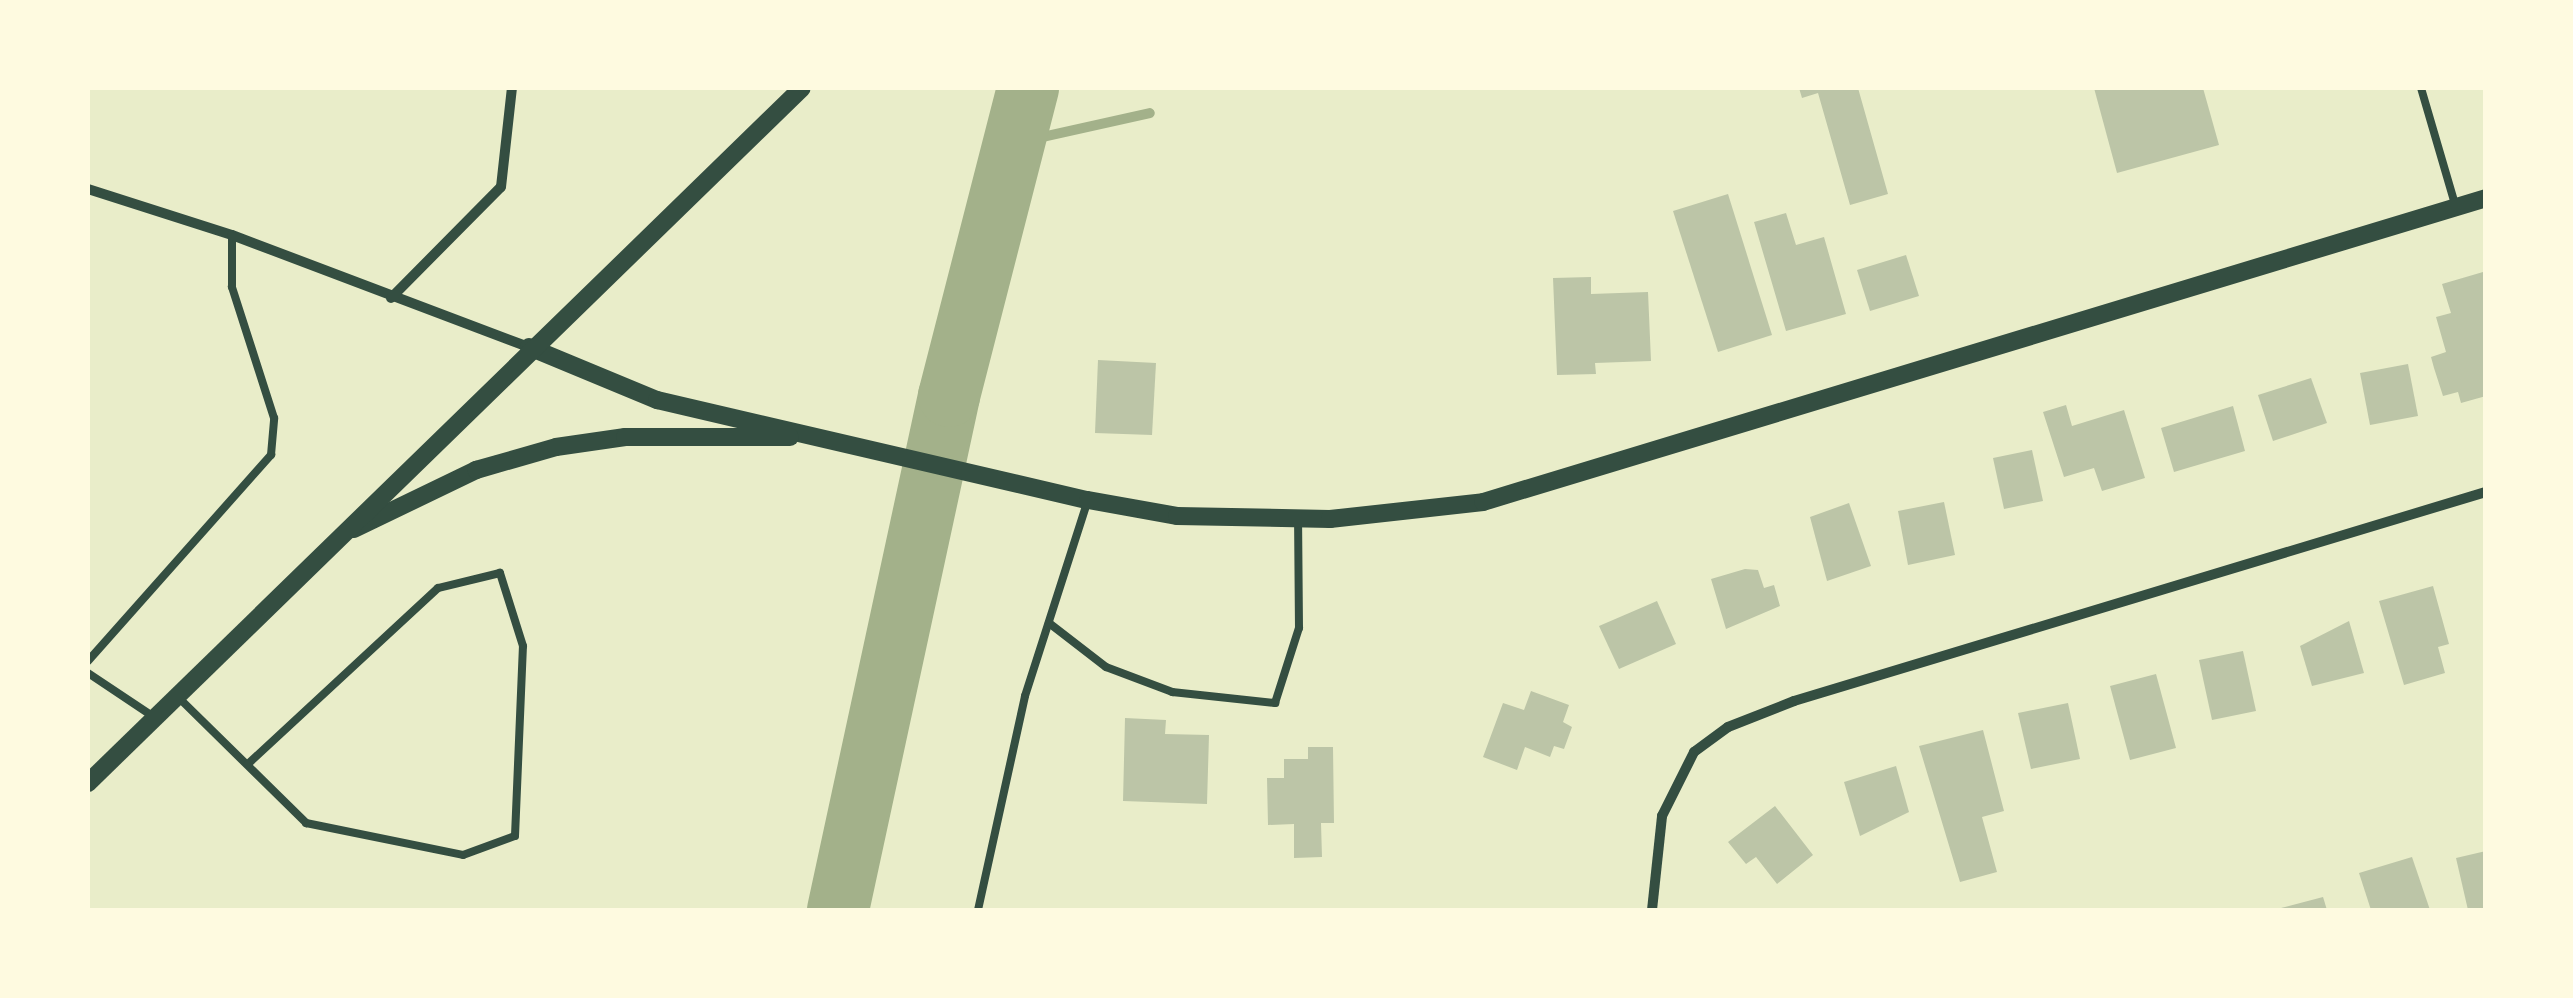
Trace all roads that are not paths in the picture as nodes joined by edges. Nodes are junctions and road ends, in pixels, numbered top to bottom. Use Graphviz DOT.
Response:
graph roads {
  1 [pos="512,88"];
  2 [pos="802,88"];
  3 [pos="2421,88"];
  4 [pos="88,190"];
  5 [pos="2486,198"];
  6 [pos="2456,208"];
  7 [pos="232,236"];
  8 [pos="391,298"];
  9 [pos="529,347"];
  10 [pos="826,437"];
  11 [pos="2486,492"];
  12 [pos="1088,500"];
  13 [pos="1298,518"];
  14 [pos="340,536"];
  15 [pos="1049,622"];
  16 [pos="88,661"];
  17 [pos="88,673"];
  18 [pos="176,695"];
  19 [pos="154,717"];
  20 [pos="248,764"];
  21 [pos="88,783"];
  22 [pos="978,910"];
  23 [pos="1652,910"];
  1 -- 8 [label="street"];
  2 -- 9 [label="street"];
  3 -- 6 [label="lane"];
  4 -- 7 [label="street"];
  5 -- 6 [label="street"];
  6 -- 13 [label="street"];
  7 -- 8 [label="street"];
  7 -- 16 [label="lane"];
  8 -- 9 [label="street"];
  9 -- 10 [label="street"];
  9 -- 14 [label="street"];
  10 -- 12 [label="street"];
  10 -- 14 [label="street"];
  11 -- 23 [label="street"];
  12 -- 13 [label="street"];
  12 -- 15 [label="lane"];
  13 -- 15 [label="lane"];
  14 -- 18 [label="street"];
  15 -- 22 [label="lane"];
  17 -- 19 [label="lane"];
  18 -- 19 [label="street"];
  18 -- 20 [label="lane"];
  19 -- 21 [label="street"];
  20 -- 20 [label="lane"];
}
